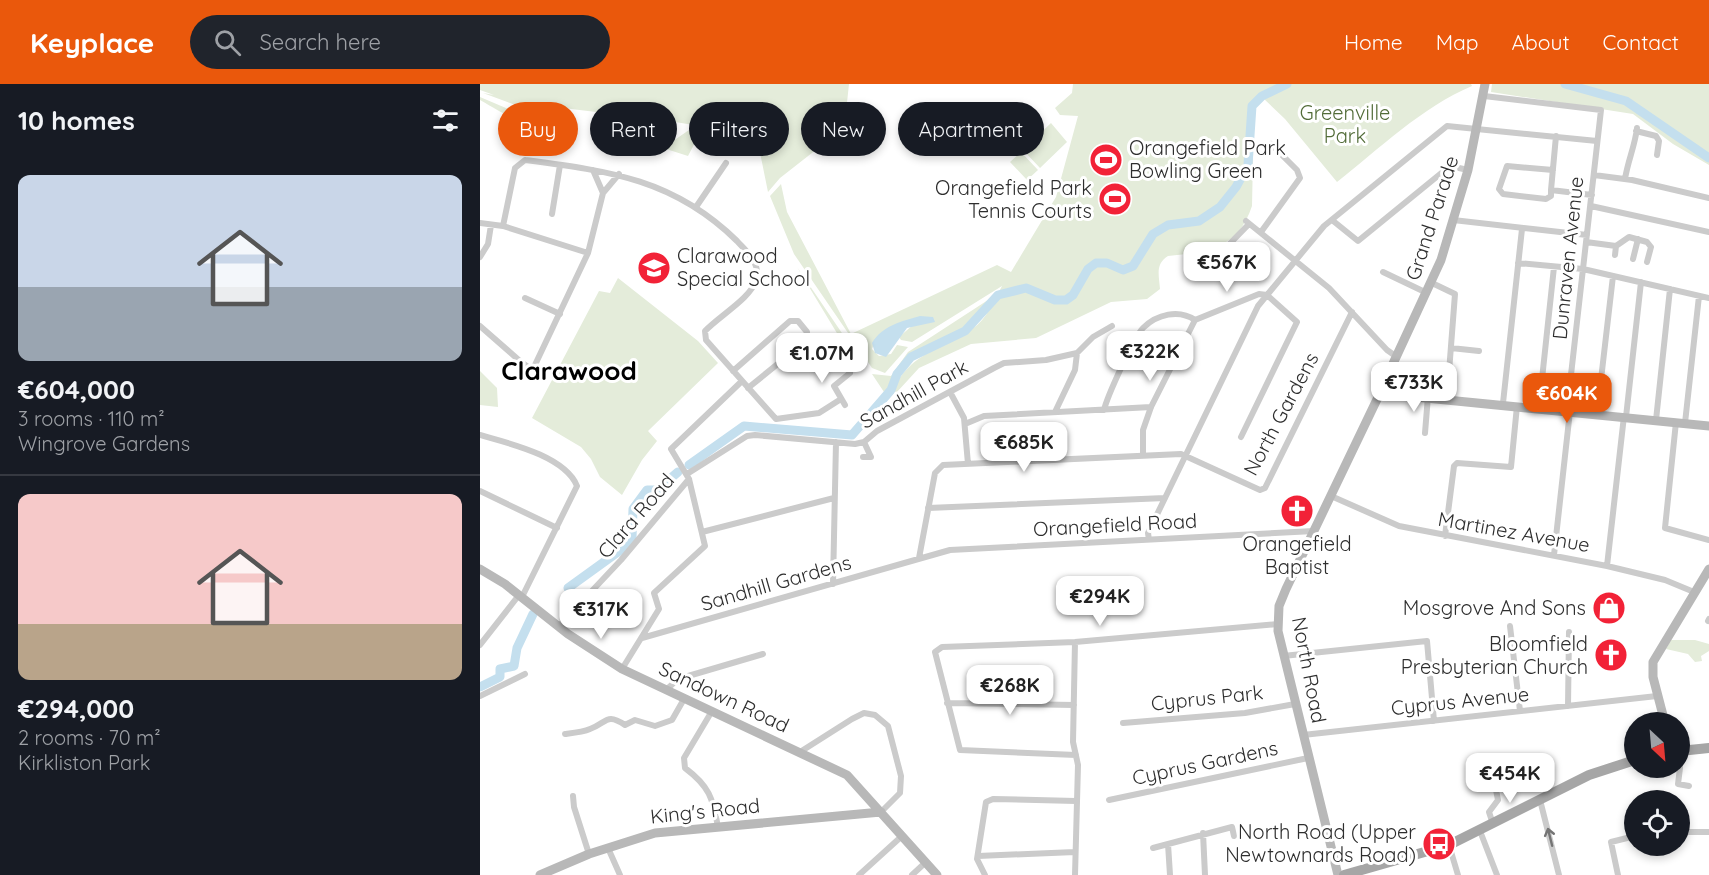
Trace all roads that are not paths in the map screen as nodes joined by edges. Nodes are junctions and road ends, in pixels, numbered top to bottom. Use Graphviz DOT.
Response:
graph roads {
  1 [pos="1485,84"];
  2 [pos="1484,96"];
  3 [pos="1478,128"];
  4 [pos="1556,136"];
  5 [pos="1598,141"];
  6 [pos="1271,144"];
  7 [pos="1657,155"];
  8 [pos="726,163"];
  9 [pos="560,165"];
  10 [pos="593,170"];
  11 [pos="1468,170"];
  12 [pos="1553,170"];
  13 [pos="619,174"];
  14 [pos="1594,175"];
  15 [pos="1625,179"];
  16 [pos="1551,190"];
  17 [pos="603,194"];
  18 [pos="1592,195"];
  19 [pos="1709,198"];
  20 [pos="1591,206"];
  21 [pos="696,207"];
  22 [pos="552,214"];
  23 [pos="1332,220"];
  24 [pos="1454,220"];
  25 [pos="480,223"];
  26 [pos="491,225"];
  27 [pos="503,226"];
  28 [pos="1522,229"];
  29 [pos="1260,232"];
  30 [pos="1709,232"];
  31 [pos="1587,239"];
  32 [pos="1638,239"];
  33 [pos="1616,246"];
  34 [pos="588,253"];
  35 [pos="1615,255"];
  36 [pos="480,257"];
  37 [pos="1633,259"];
  38 [pos="1296,260"];
  39 [pos="1518,262"];
  40 [pos="1647,262"];
  41 [pos="1554,267"];
  42 [pos="1583,269"];
  43 [pos="1205,270"];
  44 [pos="1383,272"];
  45 [pos="1613,276"];
  46 [pos="1641,282"];
  47 [pos="1432,283"];
  48 [pos="1670,289"];
  49 [pos="1427,293"];
  50 [pos="1267,295"];
  51 [pos="1699,296"];
  52 [pos="525,298"];
  53 [pos="1709,298"];
  54 [pos="1352,312"];
  55 [pos="560,314"];
  56 [pos="1195,320"];
  57 [pos="480,326"];
  58 [pos="1112,326"];
  59 [pos="1451,348"];
  60 [pos="1479,351"];
  61 [pos="1077,353"];
  62 [pos="1398,358"];
  63 [pos="733,371"];
  64 [pos="850,373"];
  65 [pos="1400,379"];
  66 [pos="742,381"];
  67 [pos="1391,386"];
  68 [pos="748,388"];
  69 [pos="950,392"];
  70 [pos="1428,396"];
  71 [pos="1447,398"];
  72 [pos="1503,404"];
  73 [pos="1517,405"];
  74 [pos="1151,407"];
  75 [pos="1539,407"];
  76 [pos="1104,410"];
  77 [pos="1569,411"];
  78 [pos="1055,412"];
  79 [pos="1597,414"];
  80 [pos="1625,417"];
  81 [pos="1656,420"];
  82 [pos="1681,422"];
  83 [pos="965,424"];
  84 [pos="1709,426"];
  85 [pos="1425,432"];
  86 [pos="480,435"];
  87 [pos="1241,437"];
  88 [pos="836,442"];
  89 [pos="864,442"];
  90 [pos="1143,455"];
  91 [pos="1186,455"];
  92 [pos="863,457"];
  93 [pos="968,464"];
  94 [pos="688,477"];
  95 [pos="480,491"];
  96 [pos="1331,496"];
  97 [pos="834,498"];
  98 [pos="1165,498"];
  99 [pos="928,508"];
  100 [pos="557,528"];
  101 [pos="1314,531"];
  102 [pos="702,532"];
  103 [pos="1445,536"];
  104 [pos="1149,540"];
  105 [pos="1709,540"];
  106 [pos="1554,555"];
  107 [pos="919,558"];
  108 [pos="1607,566"];
  109 [pos="480,569"];
  110 [pos="1709,569"];
  111 [pos="833,584"];
  112 [pos="1695,592"];
  113 [pos="521,596"];
  114 [pos="1278,624"];
  115 [pos="1510,626"];
  116 [pos="558,627"];
  117 [pos="1569,632"];
  118 [pos="482,637"];
  119 [pos="642,638"];
  120 [pos="1075,642"];
  121 [pos="480,645"];
  122 [pos="763,654"];
  123 [pos="1283,656"];
  124 [pos="622,669"];
  125 [pos="525,674"];
  126 [pos="666,690"];
  127 [pos="480,696"];
  128 [pos="1657,696"];
  129 [pos="684,699"];
  130 [pos="946,704"];
  131 [pos="1295,704"];
  132 [pos="1074,705"];
  133 [pos="1568,706"];
  134 [pos="712,711"];
  135 [pos="1520,711"];
  136 [pos="1662,712"];
  137 [pos="1434,721"];
  138 [pos="1123,723"];
  139 [pos="565,734"];
  140 [pos="1303,735"];
  141 [pos="1709,748"];
  142 [pos="1690,750"];
  143 [pos="800,752"];
  144 [pos="1076,755"];
  145 [pos="1308,758"];
  146 [pos="1624,764"];
  147 [pos="1679,778"];
  148 [pos="1689,786"];
  149 [pos="1496,790"];
  150 [pos="573,796"];
  151 [pos="1109,800"];
  152 [pos="1540,800"];
  153 [pos="1076,801"];
  154 [pos="881,812"];
  155 [pos="1494,824"];
  156 [pos="718,827"];
  157 [pos="1480,831"];
  158 [pos="1690,832"];
  159 [pos="1709,832"];
  160 [pos="1203,833"];
  161 [pos="902,836"];
  162 [pos="1234,836"];
  163 [pos="1624,839"];
  164 [pos="1168,844"];
  165 [pos="1449,845"];
  166 [pos="608,848"];
  167 [pos="1153,848"];
  168 [pos="1075,852"];
  169 [pos="589,854"];
  170 [pos="978,856"];
  171 [pos="926,862"];
  172 [pos="540,875"];
  173 [pos="620,875"];
  174 [pos="860,875"];
  175 [pos="912,875"];
  176 [pos="937,875"];
  177 [pos="985,875"];
  178 [pos="1075,875"];
  179 [pos="1170,875"];
  180 [pos="1205,875"];
  181 [pos="1338,875"];
  182 [pos="1344,875"];
  183 [pos="1458,875"];
  184 [pos="1497,875"];
  185 [pos="1559,875"];
  186 [pos="1618,875"];
  1 -- 2 [label="street, Grand Parade"];
  2 -- 3 [label="street, Grand Parade"];
  2 -- 5 [label="street, Dunraven Avenue"];
  3 -- 4 [label="street"];
  3 -- 11 [label="street, Grand Parade"];
  3 -- 23 [label="street"];
  4 -- 5 [label="street"];
  4 -- 12 [label="street"];
  5 -- 14 [label="street, Dunraven Avenue"];
  6 -- 29 [label="street"];
  7 -- 15 [label="street"];
  8 -- 21 [label="street"];
  9 -- 10 [label="street"];
  9 -- 22 [label="street"];
  9 -- 27 [label="street"];
  10 -- 13 [label="street"];
  10 -- 17 [label="street"];
  11 -- 23 [label="street"];
  11 -- 24 [label="street, Grand Parade"];
  12 -- 16 [label="street"];
  12 -- 16 [label="street"];
  13 -- 17 [label="street"];
  13 -- 21 [label="street"];
  14 -- 15 [label="street"];
  14 -- 18 [label="street, Dunraven Avenue"];
  15 -- 19 [label="street"];
  16 -- 18 [label="street"];
  17 -- 34 [label="street"];
  18 -- 20 [label="street, Dunraven Avenue"];
  20 -- 30 [label="street"];
  20 -- 31 [label="street, Dunraven Avenue"];
  21 -- 63 [label="street"];
  23 -- 38 [label="street"];
  24 -- 28 [label="street"];
  24 -- 47 [label="street, Grand Parade"];
  25 -- 26 [label="street"];
  26 -- 27 [label="street"];
  26 -- 36 [label="street"];
  27 -- 34 [label="street"];
  28 -- 31 [label="street"];
  28 -- 39 [label="street"];
  29 -- 38 [label="street"];
  29 -- 43 [label="street"];
  31 -- 33 [label="street"];
  31 -- 42 [label="street, Dunraven Avenue"];
  32 -- 33 [label="street"];
  32 -- 37 [label="street"];
  32 -- 40 [label="street"];
  33 -- 35 [label="street"];
  34 -- 55 [label="street"];
  38 -- 50 [label="street"];
  38 -- 54 [label="street"];
  39 -- 41 [label="street"];
  39 -- 72 [label="street"];
  41 -- 42 [label="street"];
  41 -- 75 [label="street"];
  42 -- 45 [label="street"];
  42 -- 77 [label="street, Dunraven Avenue"];
  44 -- 49 [label="street"];
  45 -- 46 [label="street"];
  45 -- 79 [label="street"];
  46 -- 48 [label="street"];
  46 -- 80 [label="street"];
  47 -- 49 [label="street, Grand Parade"];
  47 -- 59 [label="street"];
  48 -- 51 [label="street"];
  48 -- 81 [label="street"];
  49 -- 62 [label="street, Grand Parade"];
  50 -- 56 [label="street"];
  50 -- 87 [label="street"];
  50 -- 91 [label="street"];
  51 -- 53 [label="street"];
  51 -- 82 [label="street"];
  52 -- 55 [label="street"];
  54 -- 62 [label="street"];
  54 -- 91 [label="street, North Gardens"];
  55 -- 57 [label="street"];
  56 -- 74 [label="street"];
  56 -- 76 [label="street"];
  58 -- 61 [label="street, Sandhill Park"];
  59 -- 60 [label="street"];
  59 -- 71 [label="street"];
  61 -- 69 [label="street, Sandhill Park"];
  61 -- 78 [label="street"];
  62 -- 65 [label="street, Grand Parade"];
  62 -- 67 [label="street, Grand Parade"];
  63 -- 66 [label="street"];
  63 -- 68 [label="street"];
  64 -- 68 [label="street"];
  65 -- 67 [label="street"];
  65 -- 70 [label="street"];
  66 -- 68 [label="street"];
  66 -- 94 [label="street"];
  67 -- 70 [label="street"];
  67 -- 96 [label="street, North Road"];
  69 -- 83 [label="street"];
  69 -- 89 [label="street, Sandhill Park"];
  70 -- 71 [label="street"];
  70 -- 85 [label="street"];
  71 -- 72 [label="street"];
  72 -- 73 [label="street"];
  73 -- 75 [label="street"];
  73 -- 103 [label="street"];
  74 -- 76 [label="street"];
  74 -- 90 [label="street"];
  75 -- 77 [label="street"];
  76 -- 78 [label="street"];
  77 -- 79 [label="street"];
  77 -- 106 [label="street, Dunraven Avenue"];
  78 -- 83 [label="street"];
  79 -- 80 [label="street"];
  80 -- 81 [label="street"];
  80 -- 108 [label="street"];
  81 -- 82 [label="street"];
  82 -- 84 [label="street"];
  82 -- 105 [label="street"];
  83 -- 93 [label="street"];
  86 -- 100 [label="street"];
  88 -- 89 [label="street, Sandhill Park"];
  88 -- 94 [label="street, Sandhill Park"];
  88 -- 97 [label="street"];
  89 -- 92 [label="street"];
  90 -- 91 [label="street"];
  90 -- 93 [label="street"];
  91 -- 98 [label="street"];
  93 -- 99 [label="street"];
  94 -- 102 [label="street"];
  94 -- 116 [label="street, Clara Road"];
  95 -- 100 [label="street"];
  96 -- 101 [label="street, North Road"];
  96 -- 103 [label="street, Martinez Avenue"];
  97 -- 102 [label="street"];
  97 -- 111 [label="street"];
  98 -- 99 [label="street"];
  98 -- 104 [label="street"];
  99 -- 107 [label="street"];
  100 -- 113 [label="street"];
  101 -- 104 [label="street, Orangefield Road"];
  101 -- 114 [label="street, North Road"];
  102 -- 119 [label="street"];
  103 -- 106 [label="street, Martinez Avenue"];
  104 -- 107 [label="street, Orangefield Road"];
  106 -- 108 [label="street, Martinez Avenue"];
  107 -- 111 [label="street, Sandhill Gardens"];
  108 -- 112 [label="street, Martinez Avenue"];
  109 -- 113 [label="street, Sandown Road"];
  110 -- 112 [label="street"];
  111 -- 119 [label="street, Sandhill Gardens"];
  112 -- 128 [label="street"];
  113 -- 116 [label="street, Sandown Road"];
  113 -- 118 [label="street"];
  114 -- 120 [label="street"];
  114 -- 123 [label="street, North Road"];
  115 -- 135 [label="street"];
  116 -- 124 [label="street, Sandown Road"];
  117 -- 133 [label="street"];
  118 -- 121 [label="street"];
  119 -- 124 [label="street"];
  120 -- 130 [label="street"];
  120 -- 132 [label="street"];
  122 -- 126 [label="street"];
  123 -- 131 [label="street, North Road"];
  123 -- 137 [label="street"];
  124 -- 126 [label="street, Sandown Road"];
  125 -- 127 [label="street"];
  126 -- 129 [label="street, Sandown Road"];
  128 -- 133 [label="street, Cyprus Avenue"];
  128 -- 136 [label="street"];
  129 -- 134 [label="street, Sandown Road"];
  129 -- 139 [label="street"];
  130 -- 132 [label="street"];
  130 -- 144 [label="street"];
  131 -- 138 [label="street, Cyprus Park"];
  131 -- 140 [label="street, North Road"];
  132 -- 144 [label="street"];
  133 -- 135 [label="street, Cyprus Avenue"];
  134 -- 143 [label="street, Sandown Road"];
  134 -- 156 [label="street"];
  135 -- 137 [label="street, Cyprus Avenue"];
  137 -- 140 [label="street, Cyprus Avenue"];
  140 -- 145 [label="street, North Road"];
  141 -- 142 [label="main road"];
  143 -- 154 [label="street, Sandown Road"];
  143 -- 154 [label="street"];
  144 -- 153 [label="street"];
  145 -- 151 [label="street, Cyprus Gardens"];
  145 -- 181 [label="street, North Road"];
  146 -- 152 [label="main road"];
  147 -- 148 [label="street"];
  149 -- 155 [label="street"];
  150 -- 169 [label="street"];
  152 -- 155 [label="main road"];
  185 -- 152 [label="street, one-way"];
  153 -- 168 [label="street"];
  153 -- 170 [label="street"];
  154 -- 156 [label="street, King's Road"];
  154 -- 161 [label="street, Sandown Road"];
  155 -- 157 [label="main road"];
  156 -- 166 [label="street, King's Road"];
  157 -- 165 [label="main road"];
  157 -- 184 [label="street"];
  158 -- 159 [label="street"];
  160 -- 162 [label="street"];
  160 -- 164 [label="street"];
  160 -- 180 [label="street"];
  161 -- 171 [label="street, Sandown Road"];
  161 -- 174 [label="street"];
  163 -- 186 [label="street"];
  164 -- 167 [label="street"];
  164 -- 179 [label="street"];
  165 -- 182 [label="main road"];
  165 -- 183 [label="street"];
  166 -- 169 [label="street, King's Road"];
  166 -- 173 [label="street"];
  168 -- 170 [label="street"];
  168 -- 178 [label="street"];
  169 -- 172 [label="street, King's Road"];
  170 -- 177 [label="street"];
  171 -- 175 [label="street"];
  171 -- 176 [label="street, Sandown Road"];
}
